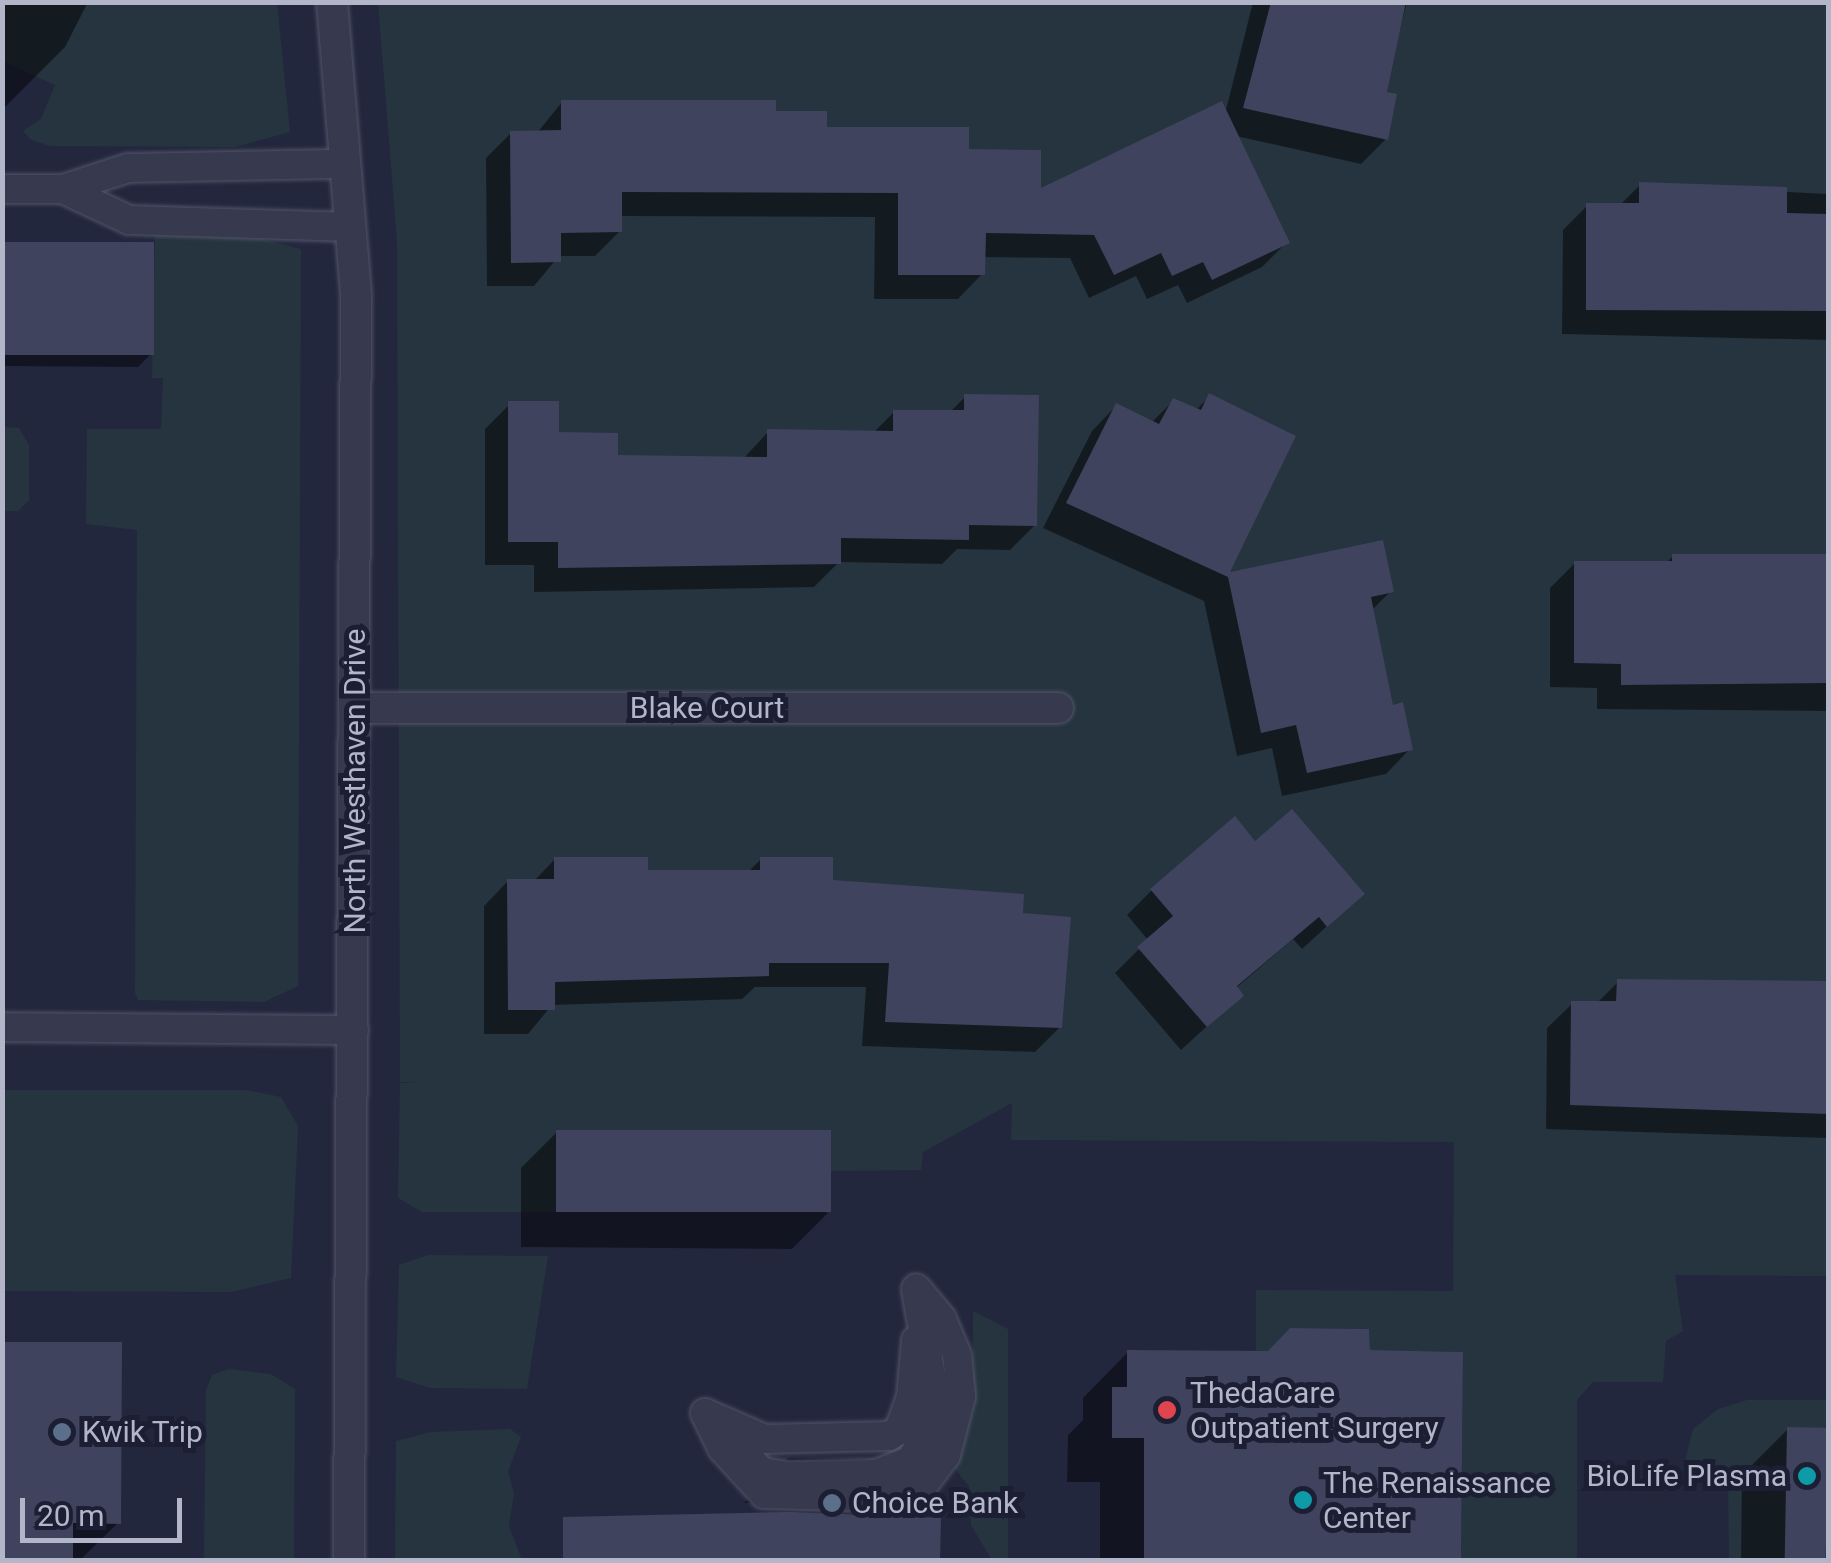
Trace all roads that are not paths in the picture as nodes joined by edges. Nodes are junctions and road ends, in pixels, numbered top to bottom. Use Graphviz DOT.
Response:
graph roads {
  1 [pos="332,2"];
  2 [pos="346,164"];
  3 [pos="63,188"];
  4 [pos="2,189"];
  5 [pos="351,226"];
  6 [pos="356,708"];
  7 [pos="1058,708"];
  8 [pos="2,1027"];
  9 [pos="354,1030"];
  10 [pos="705,1413"];
  11 [pos="349,1560"];
  1 -- 2 [label="street, North Westhaven Drive"];
  2 -- 3 [label="lane"];
  2 -- 5 [label="street, North Westhaven Drive"];
  3 -- 4 [label="lane"];
  3 -- 5 [label="lane"];
  5 -- 6 [label="street, North Westhaven Drive"];
  6 -- 7 [label="street, Blake Court"];
  6 -- 9 [label="street, North Westhaven Drive"];
  8 -- 9 [label="lane"];
  9 -- 11 [label="street, North Westhaven Drive"];
  10 -- 10 [label="lane"];
}
